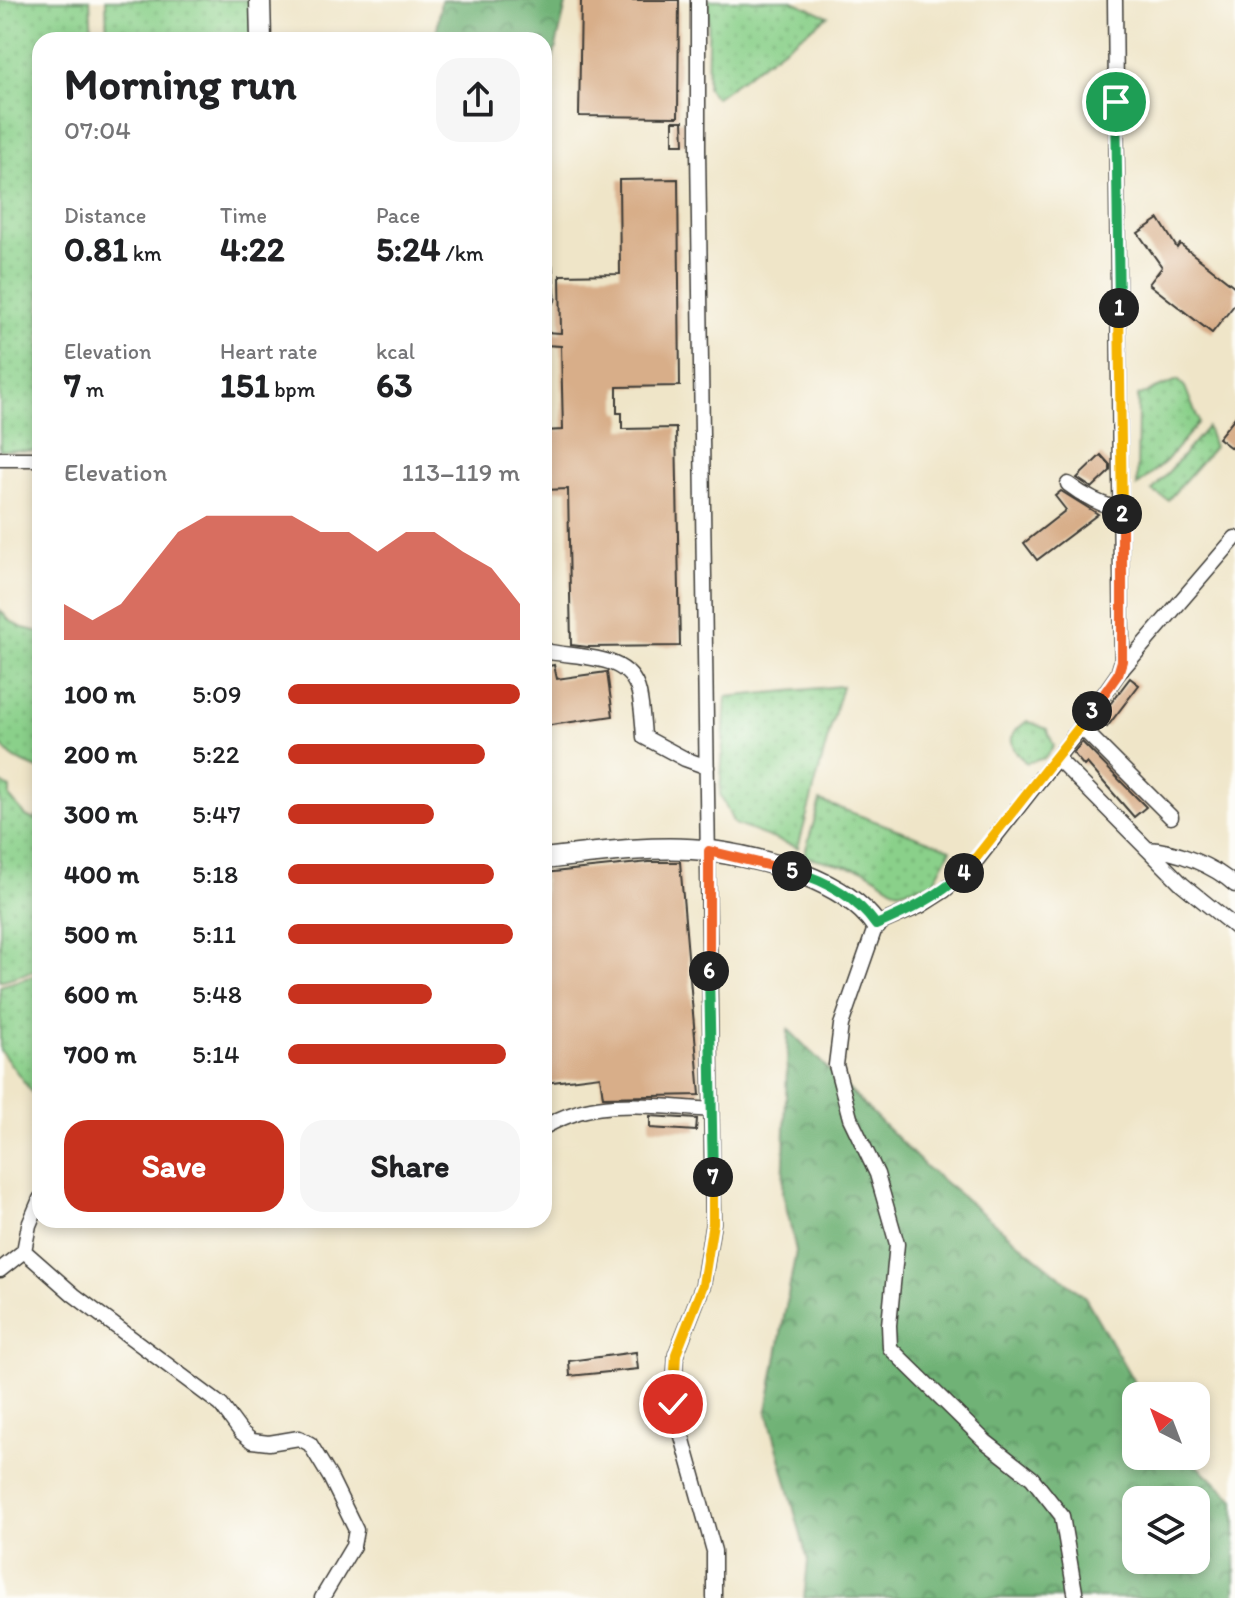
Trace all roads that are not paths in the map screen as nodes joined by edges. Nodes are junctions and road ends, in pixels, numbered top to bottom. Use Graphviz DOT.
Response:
graph roads {
  1 [pos="260,0"];
  2 [pos="698,0"];
  3 [pos="1115,0"];
  4 [pos="261,32"];
  5 [pos="0,459"];
  6 [pos="32,459"];
  7 [pos="1068,484"];
  8 [pos="1122,509"];
  9 [pos="1235,538"];
  10 [pos="552,651"];
  11 [pos="1118,674"];
  12 [pos="1081,727"];
  13 [pos="1057,758"];
  14 [pos="707,767"];
  15 [pos="1171,817"];
  16 [pos="1147,849"];
  17 [pos="709,851"];
  18 [pos="552,858"];
  19 [pos="1235,885"];
  20 [pos="876,925"];
  21 [pos="1235,927"];
  22 [pos="711,1110"];
  23 [pos="552,1123"];
  24 [pos="32,1218"];
  25 [pos="24,1251"];
  26 [pos="0,1270"];
  27 [pos="322,1598"];
  28 [pos="714,1598"];
  29 [pos="1076,1598"];
  1 -- 4 [label="street"];
  2 -- 14 [label="street"];
  3 -- 8 [label="street"];
  5 -- 6 [label="street"];
  7 -- 8 [label="street"];
  8 -- 11 [label="street"];
  9 -- 11 [label="street"];
  10 -- 14 [label="street"];
  11 -- 12 [label="street"];
  12 -- 13 [label="street"];
  12 -- 15 [label="street"];
  13 -- 16 [label="street"];
  13 -- 20 [label="street"];
  14 -- 17 [label="street"];
  16 -- 19 [label="street"];
  16 -- 21 [label="street"];
  17 -- 18 [label="street"];
  17 -- 20 [label="street"];
  17 -- 22 [label="street"];
  20 -- 29 [label="street"];
  22 -- 23 [label="street"];
  22 -- 28 [label="street"];
  24 -- 25 [label="street"];
  25 -- 26 [label="street"];
  25 -- 27 [label="street"];
}
